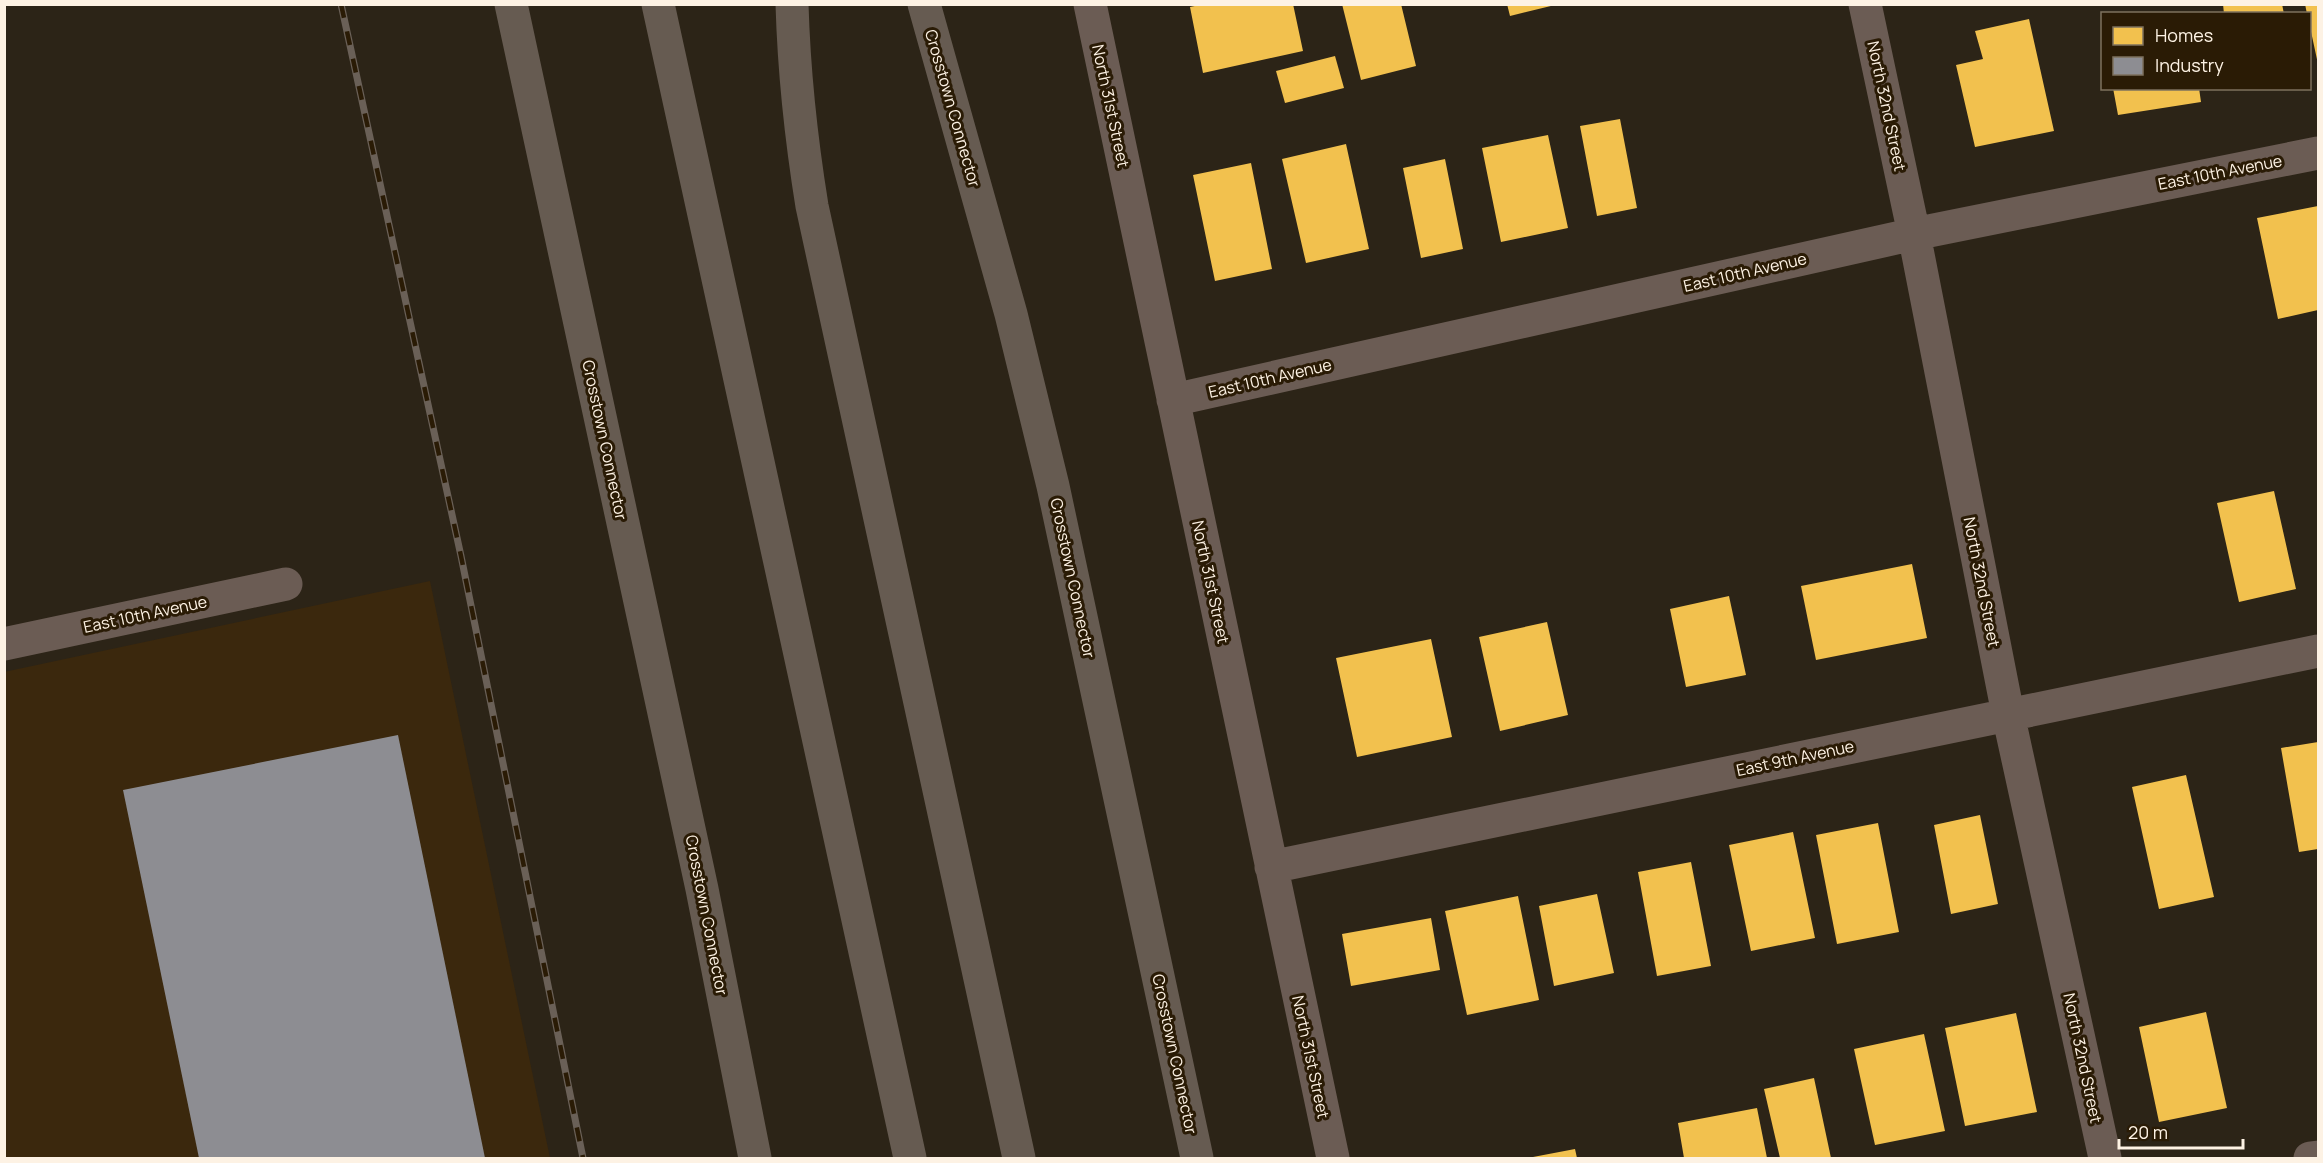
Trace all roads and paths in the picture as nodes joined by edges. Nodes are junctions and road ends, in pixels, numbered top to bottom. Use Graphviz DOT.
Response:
graph roads {
  1 [pos="511,4"];
  2 [pos="658,4"];
  3 [pos="792,4"];
  4 [pos="924,4"];
  5 [pos="1090,4"];
  6 [pos="1865,4"];
  7 [pos="2319,153"];
  8 [pos="1914,234"];
  9 [pos="1173,400"];
  10 [pos="286,584"];
  11 [pos="4,644"];
  12 [pos="2319,651"];
  13 [pos="2008,714"];
  14 [pos="1271,867"];
  15 [pos="2319,1157"];
  16 [pos="755,1158"];
  17 [pos="910,1158"];
  18 [pos="1019,1158"];
  19 [pos="1197,1158"];
  20 [pos="1333,1158"];
  21 [pos="2105,1158"];
  22 [pos="2310,1158"];
  1 -- 16 [label="highway, Crosstown Connector"];
  2 -- 17 [label="highway"];
  3 -- 18 [label="highway"];
  4 -- 19 [label="highway, Crosstown Connector"];
  5 -- 9 [label="street, North 31st Street"];
  6 -- 8 [label="street, North 32nd Street"];
  7 -- 8 [label="street, East 10th Avenue"];
  8 -- 9 [label="street, East 10th Avenue"];
  8 -- 13 [label="street, North 32nd Street"];
  9 -- 14 [label="street, North 31st Street"];
  10 -- 11 [label="street, East 10th Avenue"];
  12 -- 13 [label="street, East 9th Avenue"];
  13 -- 14 [label="street, East 9th Avenue"];
  13 -- 21 [label="street, North 32nd Street"];
  14 -- 20 [label="street, North 31st Street"];
  15 -- 22 [label="street"];
}
